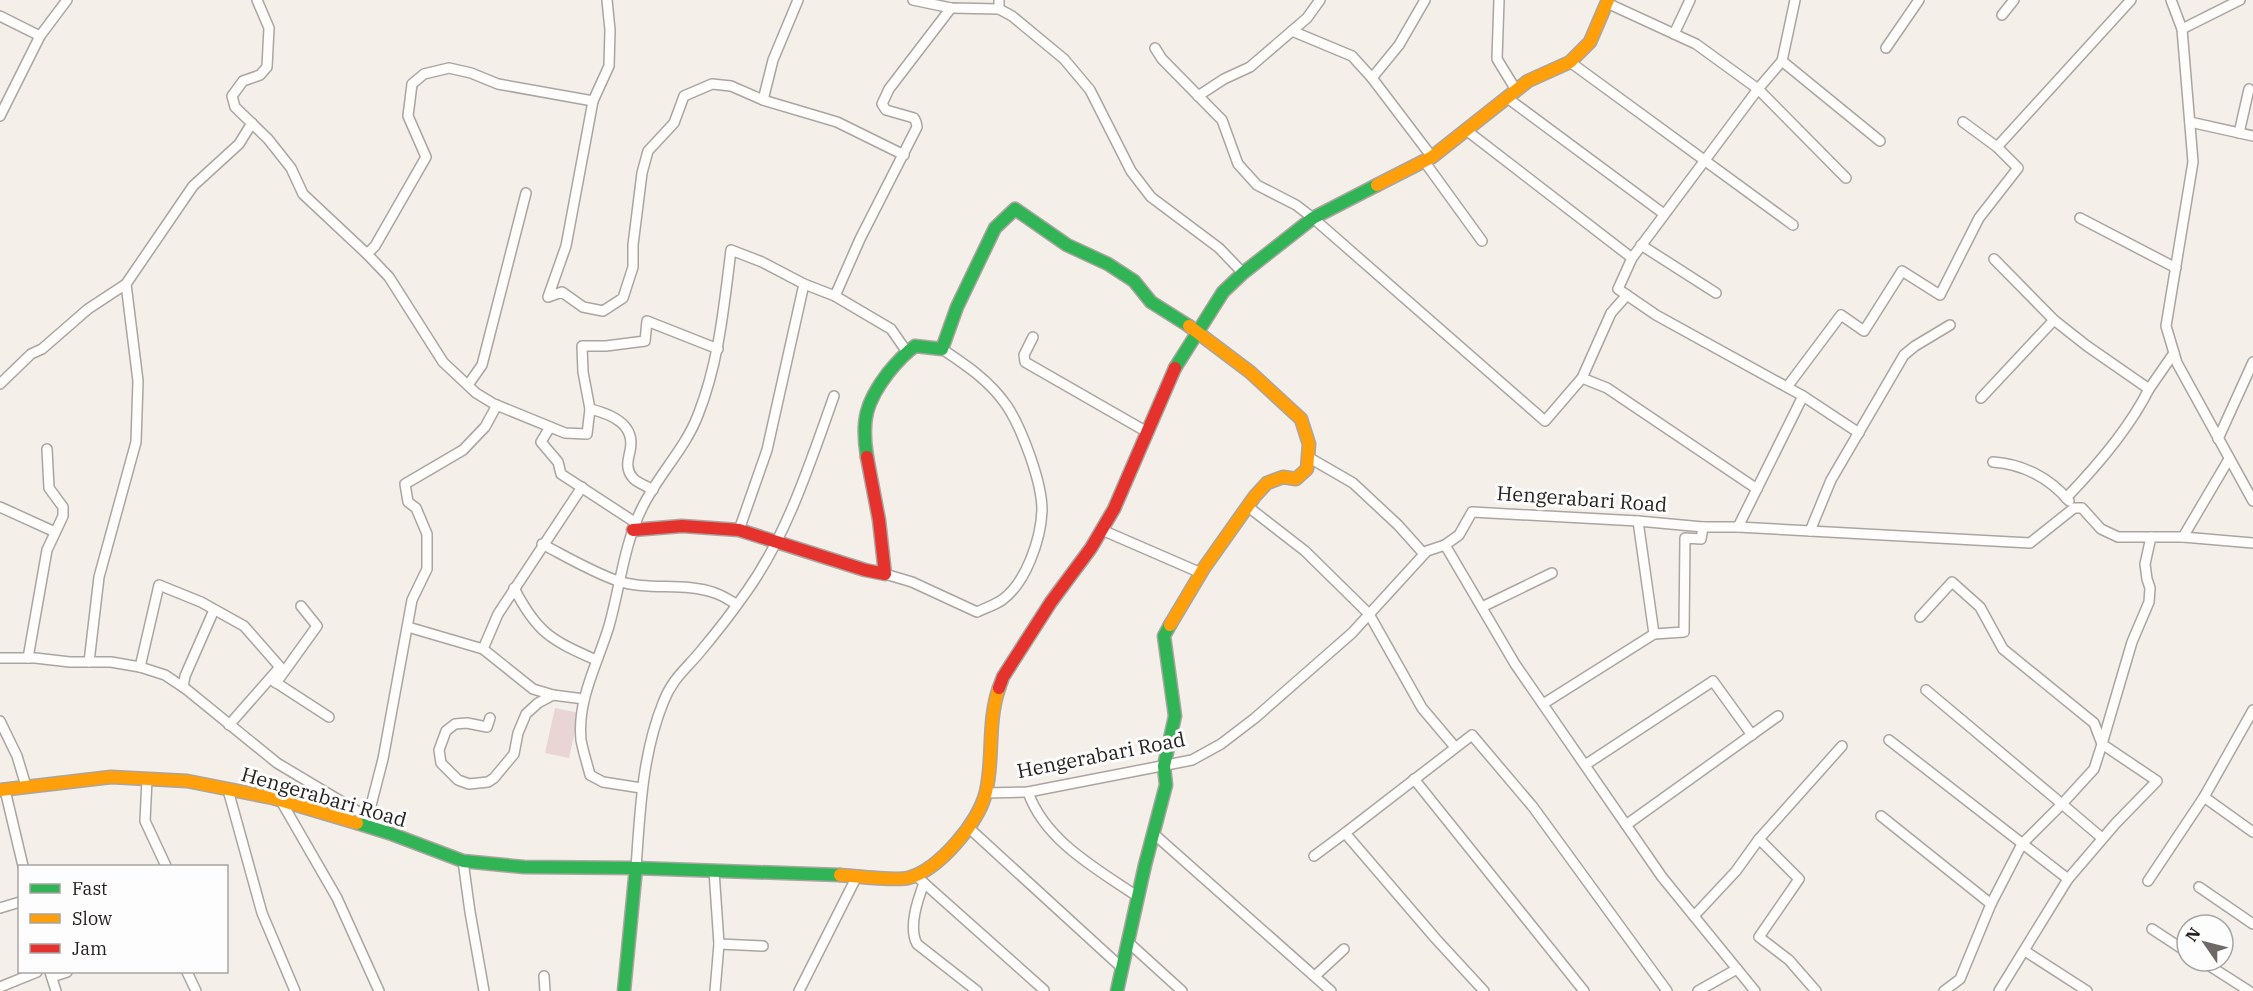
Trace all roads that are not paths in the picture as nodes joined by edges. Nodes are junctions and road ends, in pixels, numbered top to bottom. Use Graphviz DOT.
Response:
graph roads {
  1 [pos="67,0"];
  2 [pos="257,0"];
  3 [pos="607,0"];
  4 [pos="798,0"];
  5 [pos="914,0"];
  6 [pos="1320,0"];
  7 [pos="1425,0"];
  8 [pos="1499,0"];
  9 [pos="1690,0"];
  10 [pos="1795,0"];
  11 [pos="1919,0"];
  12 [pos="2014,0"];
  13 [pos="2131,0"];
  14 [pos="2171,0"];
  15 [pos="2240,0"];
  16 [pos="1608,2"];
  17 [pos="999,4"];
  18 [pos="951,8"];
  19 [pos="2002,15"];
  20 [pos="0,16"];
  21 [pos="2182,29"];
  22 [pos="1292,31"];
  23 [pos="1674,34"];
  24 [pos="40,36"];
  25 [pos="1155,48"];
  26 [pos="1886,48"];
  27 [pos="1782,61"];
  28 [pos="1570,62"];
  29 [pos="1372,78"];
  30 [pos="1758,89"];
  31 [pos="2249,89"];
  32 [pos="1511,94"];
  33 [pos="1198,96"];
  34 [pos="763,100"];
  35 [pos="593,101"];
  36 [pos="0,116"];
  37 [pos="1963,122"];
  38 [pos="2190,122"];
  39 [pos="252,123"];
  40 [pos="1466,130"];
  41 [pos="2240,133"];
  42 [pos="2253,136"];
  43 [pos="1880,141"];
  44 [pos="1997,147"];
  45 [pos="904,155"];
  46 [pos="1428,159"];
  47 [pos="1703,161"];
  48 [pos="1846,178"];
  49 [pos="526,193"];
  50 [pos="1664,214"];
  51 [pos="1313,218"];
  52 [pos="2080,218"];
  53 [pos="1793,225"];
  54 [pos="1482,241"];
  55 [pos="1641,245"];
  56 [pos="367,254"];
  57 [pos="1632,258"];
  58 [pos="1994,259"];
  59 [pos="2176,268"];
  60 [pos="1243,273"];
  61 [pos="126,284"];
  62 [pos="804,284"];
  63 [pos="1716,293"];
  64 [pos="1627,295"];
  65 [pos="835,296"];
  66 [pos="2054,320"];
  67 [pos="1950,325"];
  68 [pos="1197,330"];
  69 [pos="1033,337"];
  70 [pos="718,349"];
  71 [pos="942,349"];
  72 [pos="907,351"];
  73 [pos="2174,353"];
  74 [pos="2253,362"];
  75 [pos="1582,378"];
  76 [pos="0,384"];
  77 [pos="468,386"];
  78 [pos="1787,387"];
  79 [pos="2149,389"];
  80 [pos="834,396"];
  81 [pos="1803,396"];
  82 [pos="1982,398"];
  83 [pos="497,405"];
  84 [pos="590,409"];
  85 [pos="550,427"];
  86 [pos="1147,432"];
  87 [pos="1859,433"];
  88 [pos="2217,439"];
  89 [pos="47,449"];
  90 [pos="1308,457"];
  91 [pos="2229,459"];
  92 [pos="1993,462"];
  93 [pos="582,487"];
  94 [pos="1756,489"];
  95 [pos="653,490"];
  96 [pos="2066,498"];
  97 [pos="2253,501"];
  98 [pos="1248,506"];
  99 [pos="0,507"];
  100 [pos="2074,508"];
  101 [pos="1638,521"];
  102 [pos="635,527"];
  103 [pos="1703,527"];
  104 [pos="1738,527"];
  105 [pos="739,530"];
  106 [pos="1102,530"];
  107 [pos="1810,531"];
  108 [pos="55,532"];
  109 [pos="2151,537"];
  110 [pos="2183,537"];
  111 [pos="776,540"];
  112 [pos="2253,543"];
  113 [pos="542,544"];
  114 [pos="1445,545"];
  115 [pos="1424,554"];
  116 [pos="1202,573"];
  117 [pos="1552,573"];
  118 [pos="885,574"];
  119 [pos="618,581"];
  120 [pos="514,588"];
  121 [pos="736,604"];
  122 [pos="301,606"];
  123 [pos="1482,608"];
  124 [pos="214,610"];
  125 [pos="1369,614"];
  126 [pos="1920,617"];
  127 [pos="408,627"];
  128 [pos="1654,634"];
  129 [pos="483,649"];
  130 [pos="0,658"];
  131 [pos="27,658"];
  132 [pos="596,660"];
  133 [pos="89,662"];
  134 [pos="140,667"];
  135 [pos="273,681"];
  136 [pos="183,687"];
  137 [pos="1926,690"];
  138 [pos="554,695"];
  139 [pos="584,699"];
  140 [pos="1543,704"];
  141 [pos="2253,710"];
  142 [pos="1778,716"];
  143 [pos="329,717"];
  144 [pos="490,718"];
  145 [pos="0,721"];
  146 [pos="228,725"];
  147 [pos="1752,735"];
  148 [pos="1889,740"];
  149 [pos="2102,744"];
  150 [pos="1842,746"];
  151 [pos="1455,747"];
  152 [pos="1585,765"];
  153 [pos="1164,766"];
  154 [pos="1414,778"];
  155 [pos="147,779"];
  156 [pos="26,786"];
  157 [pos="641,788"];
  158 [pos="3,790"];
  159 [pos="228,790"];
  160 [pos="1028,792"];
  161 [pos="986,793"];
  162 [pos="2204,797"];
  163 [pos="281,801"];
  164 [pos="2061,804"];
  165 [pos="1881,816"];
  166 [pos="368,818"];
  167 [pos="1626,825"];
  168 [pos="969,828"];
  169 [pos="2253,832"];
  170 [pos="389,833"];
  171 [pos="1345,833"];
  172 [pos="1154,834"];
  173 [pos="2102,838"];
  174 [pos="1759,839"];
  175 [pos="2022,844"];
  176 [pos="1314,856"];
  177 [pos="463,861"];
  178 [pos="22,865"];
  179 [pos="165,865"];
  180 [pos="636,868"];
  181 [pos="714,871"];
  182 [pos="856,876"];
  183 [pos="920,879"];
  184 [pos="2068,879"];
  185 [pos="2148,881"];
  186 [pos="2199,887"];
  187 [pos="1138,897"];
  188 [pos="18,903"];
  189 [pos="1991,904"];
  190 [pos="0,908"];
  191 [pos="1694,916"];
  192 [pos="2253,924"];
  193 [pos="2152,929"];
  194 [pos="1128,942"];
  195 [pos="2175,943"];
  196 [pos="719,944"];
  197 [pos="763,946"];
  198 [pos="1344,949"];
  199 [pos="2025,951"];
  200 [pos="1122,968"];
  201 [pos="1737,969"];
  202 [pos="35,973"];
  203 [pos="187,973"];
  204 [pos="2221,973"];
  205 [pos="51,974"];
  206 [pos="1316,975"];
  207 [pos="544,976"];
  208 [pos="0,987"];
  209 [pos="1044,990"];
  210 [pos="56,991"];
  211 [pos="196,991"];
  212 [pos="295,991"];
  213 [pos="379,991"];
  214 [pos="484,991"];
  215 [pos="545,991"];
  216 [pos="624,991"];
  217 [pos="715,991"];
  218 [pos="799,991"];
  219 [pos="977,991"];
  220 [pos="1117,991"];
  221 [pos="1182,991"];
  222 [pos="1331,991"];
  223 [pos="1484,991"];
  224 [pos="1584,991"];
  225 [pos="1667,991"];
  226 [pos="1698,991"];
  227 [pos="1755,991"];
  228 [pos="1816,991"];
  229 [pos="1944,991"];
  230 [pos="1999,991"];
  231 [pos="2087,991"];
  232 [pos="2249,991"];
  1 -- 24 [label="street"];
  2 -- 39 [label="street"];
  3 -- 35 [label="street"];
  4 -- 34 [label="street"];
  5 -- 18 [label="street"];
  6 -- 22 [label="street"];
  7 -- 29 [label="street"];
  8 -- 32 [label="street"];
  9 -- 23 [label="street"];
  10 -- 27 [label="street"];
  11 -- 26 [label="street"];
  12 -- 19 [label="street"];
  13 -- 44 [label="street"];
  14 -- 21 [label="street"];
  15 -- 21 [label="street"];
  16 -- 23 [label="street"];
  16 -- 28 [label="main road, Hengerabari Road"];
  17 -- 18 [label="street"];
  17 -- 60 [label="street"];
  18 -- 45 [label="street"];
  20 -- 24 [label="street"];
  21 -- 38 [label="street"];
  22 -- 29 [label="street"];
  22 -- 33 [label="street"];
  23 -- 30 [label="street"];
  24 -- 36 [label="street"];
  25 -- 33 [label="street"];
  27 -- 30 [label="street"];
  27 -- 43 [label="street"];
  28 -- 32 [label="main road, Hengerabari Road"];
  28 -- 47 [label="street"];
  29 -- 46 [label="street"];
  30 -- 47 [label="street"];
  30 -- 48 [label="street"];
  31 -- 41 [label="street"];
  32 -- 40 [label="main road, Hengerabari Road"];
  32 -- 50 [label="street"];
  33 -- 51 [label="street"];
  34 -- 35 [label="street"];
  34 -- 45 [label="street"];
  35 -- 56 [label="street"];
  37 -- 44 [label="street"];
  38 -- 41 [label="street"];
  38 -- 59 [label="street"];
  39 -- 56 [label="street"];
  39 -- 61 [label="street"];
  40 -- 46 [label="main road, Hengerabari Road"];
  40 -- 57 [label="street"];
  41 -- 42 [label="street"];
  44 -- 78 [label="street"];
  45 -- 65 [label="street"];
  46 -- 51 [label="main road, Hengerabari Road"];
  46 -- 54 [label="street"];
  47 -- 50 [label="street"];
  47 -- 53 [label="street"];
  49 -- 77 [label="street"];
  50 -- 55 [label="street"];
  51 -- 60 [label="main road, Hengerabari Road"];
  51 -- 75 [label="street"];
  52 -- 59 [label="street"];
  55 -- 57 [label="street"];
  55 -- 63 [label="street"];
  56 -- 77 [label="street"];
  57 -- 64 [label="street"];
  58 -- 66 [label="street"];
  59 -- 73 [label="street"];
  60 -- 68 [label="main road, Hengerabari Road"];
  61 -- 76 [label="street"];
  61 -- 133 [label="street"];
  62 -- 65 [label="street"];
  62 -- 70 [label="street"];
  62 -- 105 [label="street"];
  64 -- 75 [label="street"];
  64 -- 78 [label="street"];
  65 -- 72 [label="street"];
  66 -- 79 [label="street"];
  66 -- 82 [label="street"];
  67 -- 87 [label="street"];
  68 -- 71 [label="main road"];
  68 -- 86 [label="main road, Hengerabari Road"];
  68 -- 90 [label="main road"];
  69 -- 86 [label="street"];
  70 -- 84 [label="street"];
  70 -- 95 [label="street"];
  71 -- 72 [label="main road"];
  71 -- 118 [label="street"];
  72 -- 118 [label="main road"];
  73 -- 79 [label="street"];
  73 -- 88 [label="street"];
  74 -- 88 [label="street"];
  75 -- 94 [label="street"];
  77 -- 83 [label="street"];
  78 -- 81 [label="street"];
  79 -- 96 [label="street"];
  80 -- 111 [label="street"];
  81 -- 87 [label="street"];
  81 -- 94 [label="street"];
  83 -- 85 [label="street"];
  83 -- 127 [label="street"];
  84 -- 85 [label="street"];
  84 -- 95 [label="street"];
  85 -- 93 [label="street"];
  86 -- 106 [label="main road, Hengerabari Road"];
  87 -- 107 [label="street"];
  88 -- 91 [label="street"];
  89 -- 108 [label="street"];
  90 -- 98 [label="main road"];
  90 -- 115 [label="street"];
  91 -- 97 [label="street"];
  91 -- 110 [label="street"];
  92 -- 96 [label="street"];
  93 -- 102 [label="street"];
  93 -- 113 [label="street"];
  94 -- 104 [label="street"];
  95 -- 102 [label="street"];
  96 -- 100 [label="street"];
  98 -- 116 [label="main road"];
  98 -- 125 [label="street"];
  99 -- 108 [label="street"];
  100 -- 107 [label="street, Hengerabari Road"];
  100 -- 109 [label="street"];
  101 -- 103 [label="street, Hengerabari Road"];
  101 -- 114 [label="street, Hengerabari Road"];
  101 -- 128 [label="street"];
  102 -- 105 [label="main road"];
  102 -- 119 [label="street"];
  103 -- 104 [label="street, Hengerabari Road"];
  103 -- 128 [label="street"];
  104 -- 107 [label="street, Hengerabari Road"];
  105 -- 111 [label="main road"];
  106 -- 116 [label="street"];
  106 -- 161 [label="main road, Hengerabari Road"];
  108 -- 131 [label="street"];
  109 -- 110 [label="street"];
  109 -- 149 [label="street"];
  110 -- 112 [label="street"];
  111 -- 118 [label="main road"];
  111 -- 121 [label="street"];
  113 -- 119 [label="street"];
  113 -- 120 [label="street"];
  114 -- 115 [label="street, Hengerabari Road"];
  114 -- 123 [label="street"];
  115 -- 125 [label="street, Hengerabari Road"];
  116 -- 153 [label="main road"];
  117 -- 123 [label="street"];
  119 -- 121 [label="street"];
  119 -- 132 [label="street"];
  120 -- 129 [label="street"];
  120 -- 132 [label="street"];
  121 -- 157 [label="street"];
  122 -- 135 [label="street"];
  123 -- 140 [label="street"];
  124 -- 134 [label="street"];
  124 -- 135 [label="street"];
  124 -- 136 [label="street"];
  125 -- 151 [label="street"];
  125 -- 153 [label="street, Hengerabari Road"];
  126 -- 149 [label="street"];
  127 -- 129 [label="street"];
  127 -- 166 [label="street"];
  128 -- 140 [label="street"];
  129 -- 138 [label="street"];
  130 -- 131 [label="street"];
  131 -- 133 [label="street"];
  132 -- 139 [label="street"];
  133 -- 134 [label="street"];
  134 -- 136 [label="street"];
  135 -- 143 [label="street"];
  135 -- 146 [label="street"];
  136 -- 146 [label="street"];
  137 -- 164 [label="street"];
  138 -- 139 [label="street"];
  138 -- 144 [label="street"];
  139 -- 157 [label="street"];
  140 -- 152 [label="street"];
  141 -- 162 [label="street"];
  142 -- 147 [label="street"];
  145 -- 156 [label="street"];
  146 -- 166 [label="street"];
  147 -- 152 [label="street"];
  147 -- 167 [label="street"];
  148 -- 175 [label="street"];
  149 -- 164 [label="street"];
  149 -- 173 [label="street"];
  150 -- 174 [label="street"];
  151 -- 154 [label="street"];
  151 -- 225 [label="street"];
  152 -- 167 [label="street"];
  153 -- 160 [label="street, Hengerabari Road"];
  153 -- 172 [label="main road"];
  154 -- 171 [label="street"];
  154 -- 224 [label="street"];
  155 -- 156 [label="main road, Hengerabari Road"];
  155 -- 159 [label="main road, Hengerabari Road"];
  155 -- 179 [label="street"];
  156 -- 158 [label="main road, Hengerabari Road"];
  157 -- 180 [label="street"];
  158 -- 178 [label="street"];
  159 -- 163 [label="main road, Hengerabari Road"];
  159 -- 212 [label="street"];
  160 -- 161 [label="street, Hengerabari Road"];
  160 -- 187 [label="street"];
  161 -- 168 [label="main road, Hengerabari Road"];
  162 -- 169 [label="street"];
  162 -- 185 [label="street"];
  163 -- 170 [label="main road, Hengerabari Road"];
  163 -- 213 [label="street"];
  164 -- 173 [label="street"];
  164 -- 175 [label="street"];
  165 -- 189 [label="street"];
  166 -- 170 [label="street"];
  167 -- 191 [label="street"];
  168 -- 183 [label="main road, Hengerabari Road"];
  168 -- 200 [label="street"];
  170 -- 177 [label="main road, Hengerabari Road"];
  171 -- 176 [label="street"];
  171 -- 223 [label="street"];
  172 -- 187 [label="main road"];
  172 -- 206 [label="street"];
  173 -- 184 [label="street"];
  174 -- 191 [label="street"];
  174 -- 228 [label="street"];
  175 -- 184 [label="street"];
  175 -- 189 [label="street"];
  177 -- 180 [label="main road, Hengerabari Road"];
  177 -- 214 [label="street"];
  180 -- 181 [label="main road, Hengerabari Road"];
  180 -- 216 [label="main road"];
  181 -- 182 [label="main road, Hengerabari Road"];
  181 -- 196 [label="street"];
  182 -- 183 [label="main road, Hengerabari Road"];
  182 -- 218 [label="street"];
  183 -- 209 [label="street"];
  183 -- 219 [label="street"];
  184 -- 199 [label="street"];
  186 -- 192 [label="street"];
  187 -- 194 [label="main road"];
  188 -- 190 [label="street"];
  189 -- 229 [label="street"];
  191 -- 201 [label="street"];
  193 -- 195 [label="street"];
  194 -- 200 [label="main road"];
  194 -- 221 [label="street"];
  196 -- 197 [label="street"];
  196 -- 217 [label="street"];
  198 -- 206 [label="street"];
  199 -- 230 [label="street"];
  199 -- 231 [label="street"];
  200 -- 220 [label="main road"];
  201 -- 226 [label="street"];
  201 -- 227 [label="street"];
  202 -- 208 [label="street"];
  203 -- 211 [label="street"];
  204 -- 232 [label="street"];
  205 -- 210 [label="street"];
  206 -- 222 [label="street"];
  207 -- 215 [label="street"];
}
